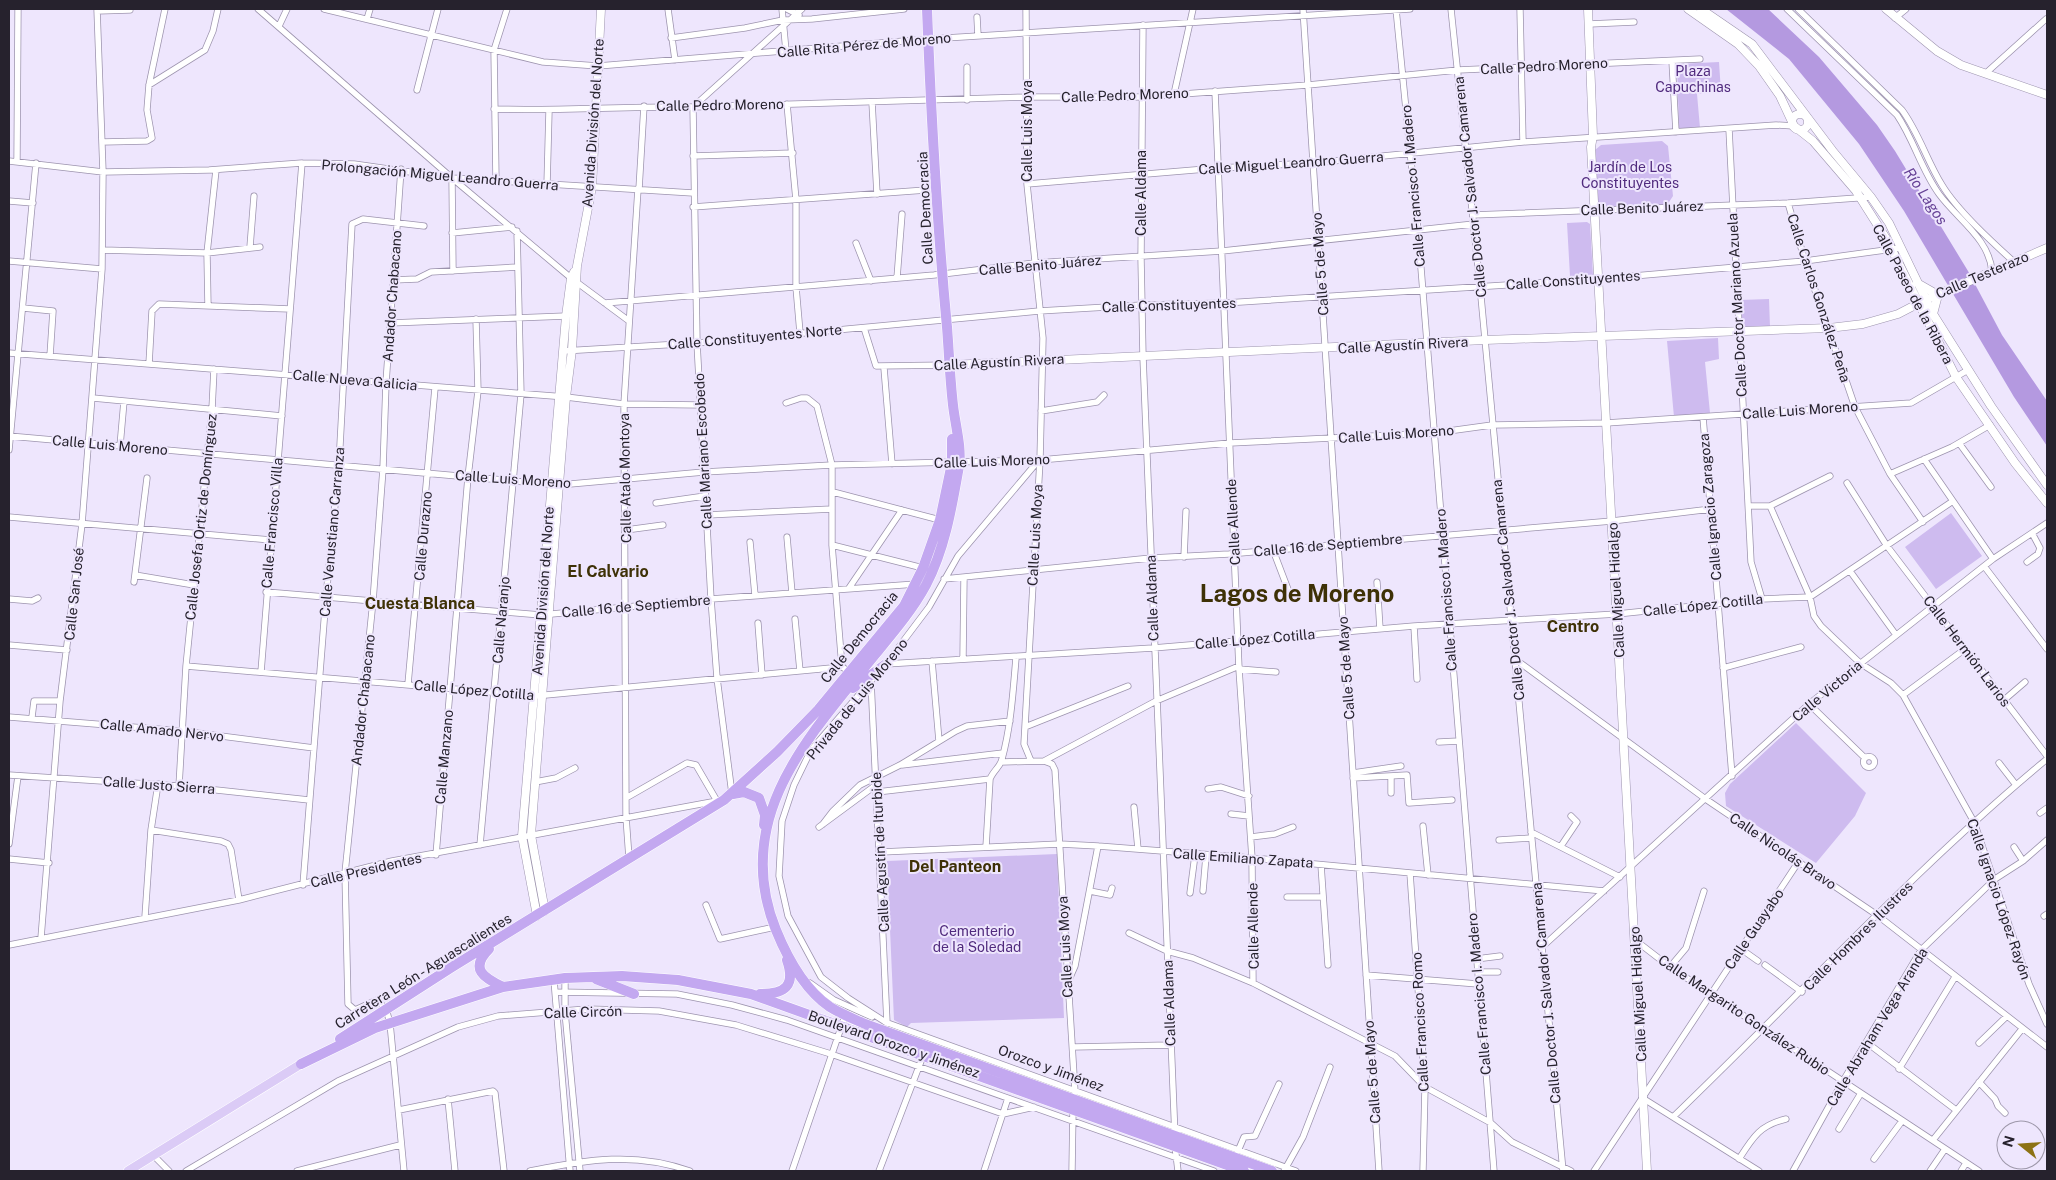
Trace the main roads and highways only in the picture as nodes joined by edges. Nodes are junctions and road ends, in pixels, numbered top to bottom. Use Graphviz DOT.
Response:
graph roads {
  1 [pos="927,9"];
  2 [pos="956,463"];
  3 [pos="874,655"];
  4 [pos="886,664"];
  5 [pos="846,670"];
  6 [pos="840,697"];
  7 [pos="830,710"];
  8 [pos="724,798"];
  9 [pos="764,836"];
  10 [pos="496,942"];
  11 [pos="783,946"];
  12 [pos="591,977"];
  13 [pos="503,987"];
  14 [pos="634,994"];
  15 [pos="752,994"];
  16 [pos="842,1026"];
  17 [pos="302,1064"];
  18 [pos="1074,1100"];
  19 [pos="1175,1142"];
  20 [pos="128,1171"];
  21 [pos="1244,1171"];
  22 [pos="1272,1171"];
  1 -- 2 [label="highway, Calle Democracia"];
  2 -- 3 [label="highway, Calle Democracia"];
  2 -- 5 [label="highway, Calle Democracia"];
  3 -- 5 [label="highway"];
  3 -- 6 [label="highway, Calle Democracia"];
  4 -- 6 [label="highway"];
  5 -- 7 [label="highway"];
  5 -- 8 [label="highway, Calle Democracia"];
  6 -- 7 [label="highway, Calle Democracia"];
  7 -- 9 [label="highway"];
  8 -- 9 [label="highway"];
  8 -- 10 [label="highway, Carretera León - Aguascalientes"];
  9 -- 11 [label="highway"];
  10 -- 13 [label="highway"];
  10 -- 17 [label="highway, Carretera León - Aguascalientes"];
  11 -- 15 [label="highway"];
  11 -- 18 [label="highway, Orozco y Jiménez"];
  12 -- 13 [label="highway, Boulevard Orozco y Jiménez"];
  12 -- 14 [label="highway"];
  12 -- 15 [label="highway, Boulevard Orozco y Jiménez"];
  13 -- 17 [label="highway, Boulevard Orozco y Jiménez"];
  15 -- 16 [label="highway, Boulevard Orozco y Jiménez"];
  16 -- 18 [label="highway, Orozco y Jiménez"];
  17 -- 20 [label="main road, Carretera León - Aguascalientes"];
  18 -- 19 [label="highway, Orozco y Jiménez"];
  19 -- 21 [label="highway, Orozco y Jiménez"];
  19 -- 22 [label="highway, Orozco y Jiménez"];
}
